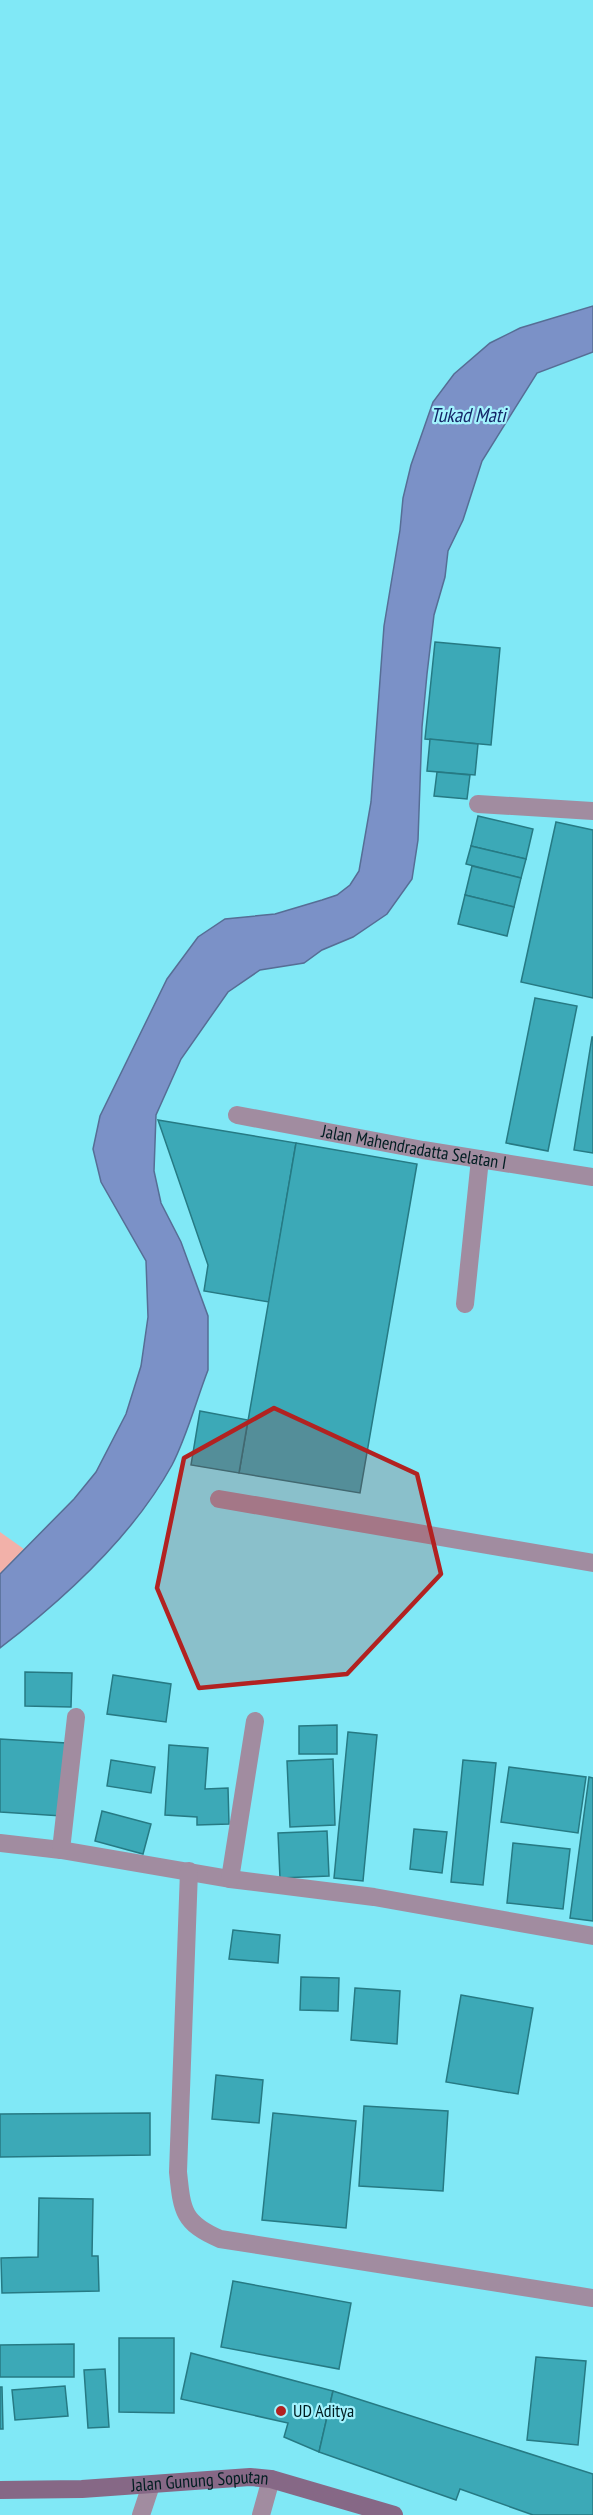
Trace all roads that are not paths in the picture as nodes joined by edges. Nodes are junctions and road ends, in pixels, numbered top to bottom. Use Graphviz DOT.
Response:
graph roads {
  1 [pos="478,804"];
  2 [pos="593,811"];
  3 [pos="237,1115"];
  4 [pos="480,1159"];
  5 [pos="593,1177"];
  6 [pos="465,1304"];
  7 [pos="219,1499"];
  8 [pos="593,1563"];
  9 [pos="76,1717"];
  10 [pos="255,1721"];
  11 [pos="0,1843"];
  12 [pos="61,1850"];
  13 [pos="189,1871"];
  14 [pos="230,1879"];
  15 [pos="593,1936"];
  16 [pos="593,2298"];
  17 [pos="271,2479"];
  18 [pos="151,2485"];
  19 [pos="0,2490"];
  20 [pos="141,2515"];
  21 [pos="261,2515"];
  22 [pos="394,2515"];
  1 -- 2 [label="street"];
  3 -- 4 [label="street, Jalan Mahendradatta Selatan I"];
  4 -- 5 [label="street, Jalan Mahendradatta Selatan I"];
  4 -- 6 [label="street"];
  7 -- 8 [label="street"];
  9 -- 12 [label="street"];
  10 -- 14 [label="street"];
  11 -- 12 [label="street"];
  12 -- 13 [label="street"];
  13 -- 14 [label="street"];
  13 -- 16 [label="street"];
  14 -- 15 [label="street"];
  17 -- 18 [label="main road, Jalan Gunung Soputan"];
  17 -- 21 [label="street"];
  17 -- 22 [label="main road, Jalan Gunung Soputan"];
  18 -- 19 [label="main road, Jalan Gunung Soputan"];
  18 -- 20 [label="street"];
}
